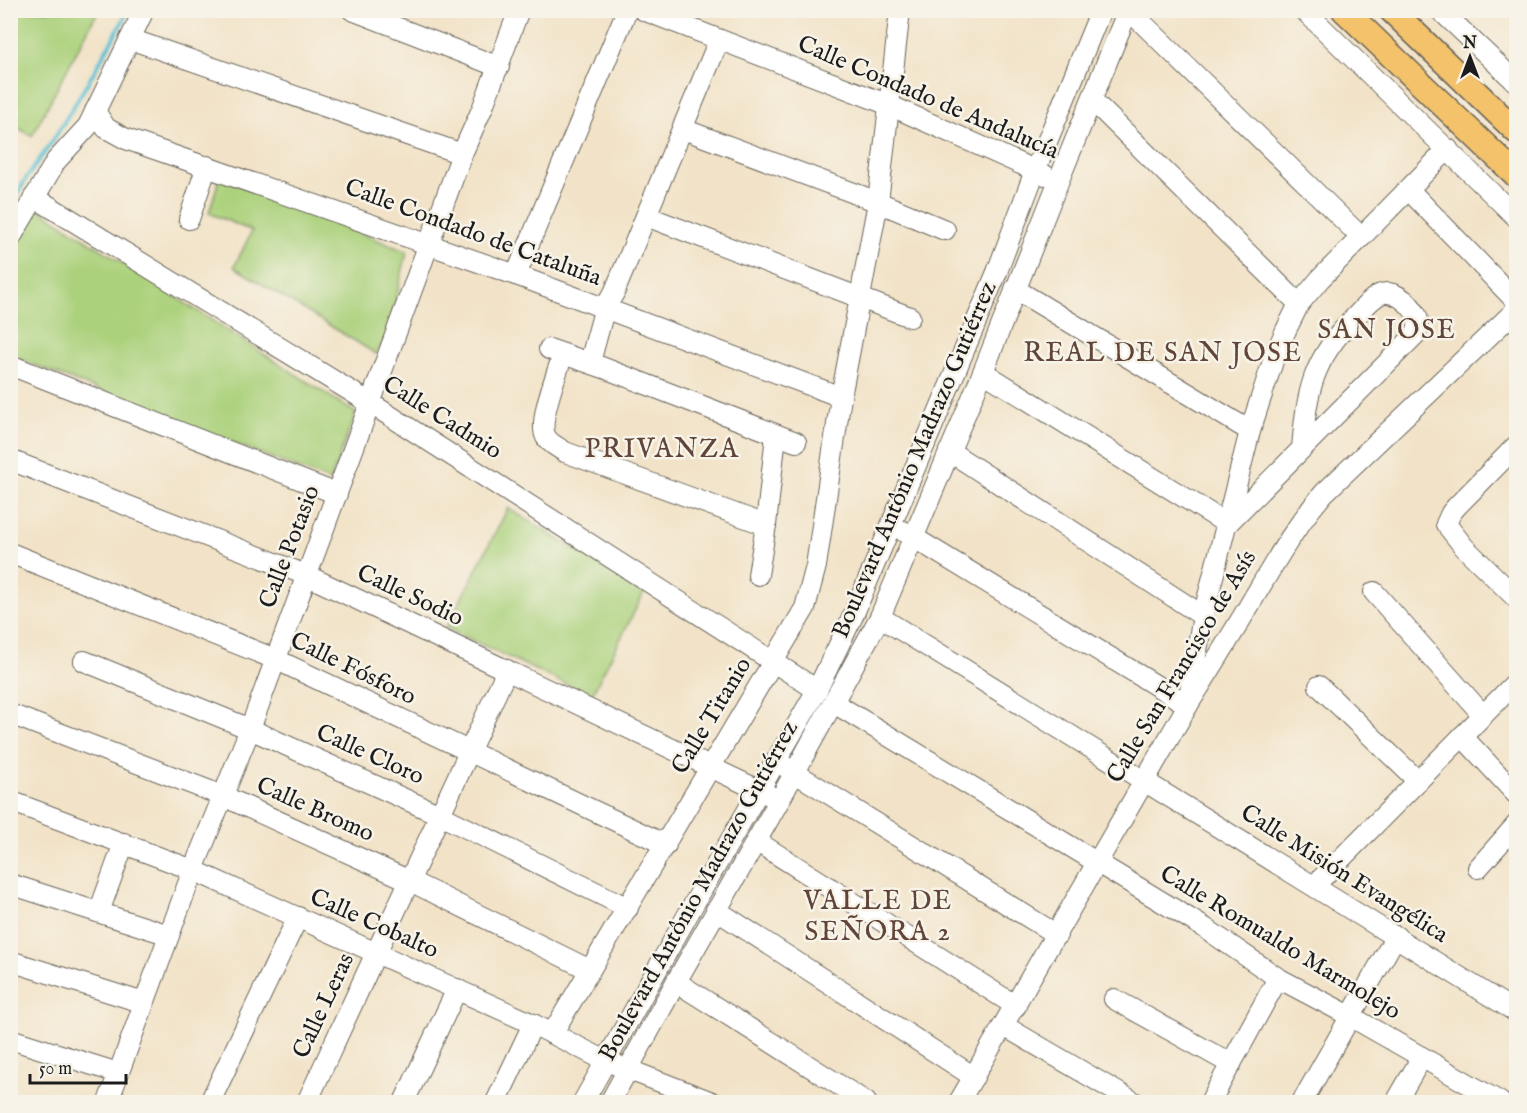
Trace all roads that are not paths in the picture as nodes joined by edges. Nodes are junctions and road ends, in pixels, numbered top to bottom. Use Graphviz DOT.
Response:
graph roads {
  1 [pos="144,10"];
  2 [pos="352,10"];
  3 [pos="519,10"];
  4 [pos="627,10"];
  5 [pos="643,10"];
  6 [pos="900,10"];
  7 [pos="1101,10"];
  8 [pos="1129,10"];
  9 [pos="1304,10"];
  10 [pos="1344,10"];
  11 [pos="1391,10"];
  12 [pos="1440,10"];
  13 [pos="130,39"];
  14 [pos="719,40"];
  15 [pos="499,67"];
  16 [pos="1516,82"];
  17 [pos="1092,100"];
  18 [pos="889,105"];
  19 [pos="95,111"];
  20 [pos="683,129"];
  21 [pos="1516,131"];
  22 [pos="1448,150"];
  23 [pos="462,154"];
  24 [pos="207,166"];
  25 [pos="1509,168"];
  26 [pos="1035,171"];
  27 [pos="1059,180"];
  28 [pos="1409,190"];
  29 [pos="34,197"];
  30 [pos="878,202"];
  31 [pos="646,216"];
  32 [pos="1516,217"];
  33 [pos="189,219"];
  34 [pos="945,230"];
  35 [pos="1361,237"];
  36 [pos="10,239"];
  37 [pos="428,244"];
  38 [pos="516,274"];
  39 [pos="1016,290"];
  40 [pos="859,298"];
  41 [pos="1516,301"];
  42 [pos="612,304"];
  43 [pos="1299,304"];
  44 [pos="1516,310"];
  45 [pos="910,317"];
  46 [pos="10,365"];
  47 [pos="597,365"];
  48 [pos="983,372"];
  49 [pos="841,397"];
  50 [pos="370,403"];
  51 [pos="1250,430"];
  52 [pos="776,435"];
  53 [pos="796,442"];
  54 [pos="1516,446"];
  55 [pos="1302,448"];
  56 [pos="949,451"];
  57 [pos="10,460"];
  58 [pos="337,494"];
  59 [pos="1227,524"];
  60 [pos="766,525"];
  61 [pos="892,525"];
  62 [pos="914,536"];
  63 [pos="10,553"];
  64 [pos="306,575"];
  65 [pos="758,575"];
  66 [pos="1374,592"];
  67 [pos="1516,598"];
  68 [pos="1203,616"];
  69 [pos="880,617"];
  70 [pos="275,659"];
  71 [pos="84,661"];
  72 [pos="774,663"];
  73 [pos="507,670"];
  74 [pos="1516,682"];
  75 [pos="1319,686"];
  76 [pos="817,690"];
  77 [pos="834,703"];
  78 [pos="1188,705"];
  79 [pos="10,714"];
  80 [pos="1482,714"];
  81 [pos="250,729"];
  82 [pos="1462,736"];
  83 [pos="469,753"];
  84 [pos="776,760"];
  85 [pos="710,766"];
  86 [pos="794,772"];
  87 [pos="1144,781"];
  88 [pos="1418,781"];
  89 [pos="759,789"];
  90 [pos="1516,794"];
  91 [pos="223,796"];
  92 [pos="10,801"];
  93 [pos="779,801"];
  94 [pos="440,815"];
  95 [pos="1516,825"];
  96 [pos="756,841"];
  97 [pos="124,843"];
  98 [pos="666,845"];
  99 [pos="1096,864"];
  100 [pos="1479,868"];
  101 [pos="193,870"];
  102 [pos="410,880"];
  103 [pos="10,884"];
  104 [pos="1314,886"];
  105 [pos="628,908"];
  106 [pos="716,910"];
  107 [pos="99,912"];
  108 [pos="298,917"];
  109 [pos="169,935"];
  110 [pos="1057,935"];
  111 [pos="1396,936"];
  112 [pos="376,954"];
  113 [pos="10,961"];
  114 [pos="590,970"];
  115 [pos="1278,978"];
  116 [pos="676,982"];
  117 [pos="457,989"];
  118 [pos="1114,999"];
  119 [pos="144,1003"];
  120 [pos="1016,1006"];
  121 [pos="1516,1012"];
  122 [pos="1350,1016"];
  123 [pos="533,1024"];
  124 [pos="1004,1026"];
  125 [pos="552,1034"];
  126 [pos="10,1038"];
  127 [pos="1422,1057"];
  128 [pos="606,1061"];
  129 [pos="1230,1064"];
  130 [pos="628,1068"];
  131 [pos="118,1073"];
  132 [pos="974,1077"];
  133 [pos="108,1102"];
  134 [pos="210,1102"];
  135 [pos="307,1102"];
  136 [pos="404,1102"];
  137 [pos="496,1102"];
  138 [pos="583,1102"];
  139 [pos="610,1102"];
  140 [pos="712,1102"];
  141 [pos="866,1102"];
  142 [pos="959,1102"];
  143 [pos="1134,1102"];
  144 [pos="1210,1102"];
  145 [pos="1302,1102"];
  146 [pos="1396,1102"];
  147 [pos="1500,1102"];
  1 -- 13 [label="street"];
  2 -- 15 [label="street"];
  3 -- 15 [label="street, Calle Potasio"];
  4 -- 38 [label="street"];
  5 -- 14 [label="street, Calle Condado de Andalucía"];
  6 -- 18 [label="street, Calle Titanio"];
  7 -- 26 [label="street, Boulevard Antônio Madrazo Gutiérrez"];
  8 -- 17 [label="street, Boulevard Antônio Madrazo Gutiérrez"];
  8 -- 35 [label="street"];
  9 -- 22 [label="street"];
  10 -- 25 [label="main road"];
  11 -- 21 [label="main road"];
  12 -- 16 [label="street"];
  13 -- 19 [label="street"];
  13 -- 23 [label="street"];
  14 -- 18 [label="street, Calle Condado de Andalucía"];
  14 -- 20 [label="street"];
  15 -- 23 [label="street, Calle Potasio"];
  17 -- 27 [label="street, Boulevard Antônio Madrazo Gutiérrez"];
  17 -- 43 [label="street"];
  18 -- 26 [label="street, Calle Condado de Andalucía"];
  18 -- 30 [label="street, Calle Titanio"];
  19 -- 24 [label="street, Calle Condado de Cataluña"];
  19 -- 29 [label="street"];
  20 -- 30 [label="street"];
  20 -- 31 [label="street"];
  22 -- 28 [label="street"];
  22 -- 32 [label="street"];
  23 -- 37 [label="street, Calle Potasio"];
  24 -- 33 [label="street"];
  24 -- 37 [label="street, Calle Condado de Cataluña"];
  26 -- 27 [label="street, Calle Condado de Andalucía"];
  26 -- 61 [label="street, Boulevard Antônio Madrazo Gutiérrez"];
  27 -- 39 [label="street, Boulevard Antônio Madrazo Gutiérrez"];
  28 -- 35 [label="street"];
  28 -- 41 [label="street"];
  29 -- 36 [label="street"];
  29 -- 50 [label="street, Calle Cadmio"];
  30 -- 34 [label="street"];
  30 -- 40 [label="street, Calle Titanio"];
  31 -- 40 [label="street"];
  31 -- 42 [label="street"];
  35 -- 43 [label="street"];
  37 -- 38 [label="street, Calle Condado de Cataluña"];
  37 -- 50 [label="street, Calle Potasio"];
  38 -- 42 [label="street, Calle Condado de Cataluña"];
  39 -- 48 [label="street, Boulevard Antônio Madrazo Gutiérrez"];
  39 -- 51 [label="street"];
  40 -- 45 [label="street"];
  40 -- 49 [label="street, Calle Titanio"];
  42 -- 47 [label="street"];
  42 -- 49 [label="street, Calle Condado de Cataluña"];
  43 -- 51 [label="street"];
  44 -- 78 [label="street, Calle San Francisco de Asís"];
  46 -- 58 [label="street"];
  47 -- 52 [label="street"];
  47 -- 60 [label="street"];
  48 -- 56 [label="street, Boulevard Antônio Madrazo Gutiérrez"];
  48 -- 59 [label="street"];
  49 -- 72 [label="street, Calle Titanio"];
  50 -- 58 [label="street, Calle Potasio"];
  50 -- 72 [label="street, Calle Cadmio"];
  51 -- 59 [label="street"];
  52 -- 53 [label="street"];
  52 -- 60 [label="street"];
  54 -- 67 [label="street"];
  55 -- 55 [label="street"];
  55 -- 59 [label="street"];
  56 -- 62 [label="street, Boulevard Antônio Madrazo Gutiérrez"];
  56 -- 68 [label="street"];
  57 -- 64 [label="street, Calle Sodio"];
  58 -- 64 [label="street, Calle Potasio"];
  59 -- 68 [label="street"];
  60 -- 65 [label="street"];
  61 -- 62 [label="street"];
  61 -- 76 [label="street, Boulevard Antônio Madrazo Gutiérrez"];
  62 -- 69 [label="street, Boulevard Antônio Madrazo Gutiérrez"];
  62 -- 78 [label="street"];
  63 -- 70 [label="street, Calle Fósforo"];
  64 -- 70 [label="street, Calle Potasio"];
  64 -- 73 [label="street, Calle Sodio"];
  66 -- 80 [label="street"];
  68 -- 78 [label="street"];
  69 -- 77 [label="street, Boulevard Antônio Madrazo Gutiérrez"];
  69 -- 87 [label="street, Calle Misión Evangélica"];
  70 -- 81 [label="street, Calle Potasio"];
  70 -- 83 [label="street, Calle Fósforo"];
  71 -- 81 [label="street, Calle Cloro"];
  72 -- 76 [label="street, Calle Cadmio"];
  72 -- 85 [label="street, Calle Titanio"];
  73 -- 83 [label="street, Calle Leras"];
  73 -- 85 [label="street, Calle Sodio"];
  74 -- 80 [label="street"];
  75 -- 88 [label="street"];
  76 -- 84 [label="street, Boulevard Antônio Madrazo Gutiérrez"];
  77 -- 86 [label="street, Boulevard Antônio Madrazo Gutiérrez"];
  77 -- 99 [label="street"];
  78 -- 87 [label="street, Calle San Francisco de Asís"];
  79 -- 91 [label="street, Calle Bromo"];
  80 -- 82 [label="street"];
  81 -- 91 [label="street, Calle Potasio"];
  81 -- 94 [label="street, Calle Cloro"];
  82 -- 88 [label="street"];
  82 -- 90 [label="street"];
  83 -- 94 [label="street, Calle Leras"];
  83 -- 98 [label="street, Calle Fósforo"];
  84 -- 86 [label="street"];
  84 -- 89 [label="street, Boulevard Antônio Madrazo Gutiérrez"];
  85 -- 89 [label="street, Calle Sodio"];
  85 -- 98 [label="street, Calle Titanio"];
  86 -- 93 [label="street, Boulevard Antônio Madrazo Gutiérrez"];
  86 -- 110 [label="street"];
  87 -- 99 [label="street, Calle San Francisco de Asís"];
  87 -- 104 [label="street, Calle Misión Evangélica"];
  88 -- 104 [label="street"];
  89 -- 93 [label="street, Calle Sodio"];
  89 -- 128 [label="street, Boulevard Antônio Madrazo Gutiérrez"];
  91 -- 101 [label="street, Calle Potasio"];
  91 -- 102 [label="street, Calle Bromo"];
  92 -- 97 [label="street, Calle Cobalto"];
  93 -- 96 [label="street, Boulevard Antônio Madrazo Gutiérrez"];
  94 -- 102 [label="street, Calle Leras"];
  94 -- 105 [label="street, Calle Cloro"];
  95 -- 100 [label="street"];
  96 -- 106 [label="street, Boulevard Antônio Madrazo Gutiérrez"];
  96 -- 120 [label="street"];
  97 -- 101 [label="street, Calle Cobalto"];
  97 -- 107 [label="street"];
  98 -- 105 [label="street, Calle Titanio"];
  99 -- 110 [label="street, Calle San Francisco de Asís"];
  99 -- 115 [label="street, Calle Romualdo Marmolejo"];
  101 -- 108 [label="street, Calle Cobalto"];
  101 -- 109 [label="street, Calle Potasio"];
  102 -- 112 [label="street, Calle Leras"];
  102 -- 114 [label="street, Calle Bromo"];
  103 -- 107 [label="street"];
  104 -- 111 [label="street, Calle Misión Evangélica"];
  105 -- 114 [label="street, Calle Titanio"];
  106 -- 116 [label="street, Boulevard Antônio Madrazo Gutiérrez"];
  106 -- 132 [label="street"];
  107 -- 109 [label="street"];
  108 -- 112 [label="street, Calle Cobalto"];
  108 -- 134 [label="street"];
  109 -- 119 [label="street, Calle Potasio"];
  110 -- 120 [label="street, Calle San Francisco de Asís"];
  111 -- 121 [label="street, Calle Misión Evangélica"];
  111 -- 122 [label="street"];
  112 -- 117 [label="street, Calle Cobalto"];
  112 -- 135 [label="street, Calle Leras"];
  113 -- 119 [label="street"];
  114 -- 125 [label="street, Calle Titanio"];
  115 -- 122 [label="street, Calle Romualdo Marmolejo"];
  115 -- 129 [label="street"];
  116 -- 130 [label="street, Boulevard Antônio Madrazo Gutiérrez"];
  116 -- 141 [label="street"];
  117 -- 123 [label="street, Calle Cobalto"];
  117 -- 136 [label="street"];
  118 -- 129 [label="street"];
  119 -- 131 [label="street, Calle Potasio"];
  120 -- 124 [label="street, Calle San Francisco de Asís"];
  122 -- 127 [label="street, Calle Romualdo Marmolejo"];
  122 -- 145 [label="street"];
  123 -- 125 [label="street, Calle Cobalto"];
  123 -- 137 [label="street"];
  124 -- 132 [label="street, Calle San Francisco de Asís"];
  124 -- 143 [label="street"];
  125 -- 128 [label="street, Calle Cobalto"];
  126 -- 131 [label="street"];
  127 -- 146 [label="street"];
  127 -- 147 [label="street, Calle Romualdo Marmolejo"];
  128 -- 130 [label="street, Calle Cobalto"];
  128 -- 138 [label="street, Boulevard Antônio Madrazo Gutiérrez"];
  129 -- 144 [label="street"];
  130 -- 139 [label="street, Boulevard Antônio Madrazo Gutiérrez"];
  130 -- 140 [label="street, Calle Cobalto"];
  131 -- 133 [label="street, Calle Potasio"];
  132 -- 142 [label="street, Calle San Francisco de Asís"];
}
